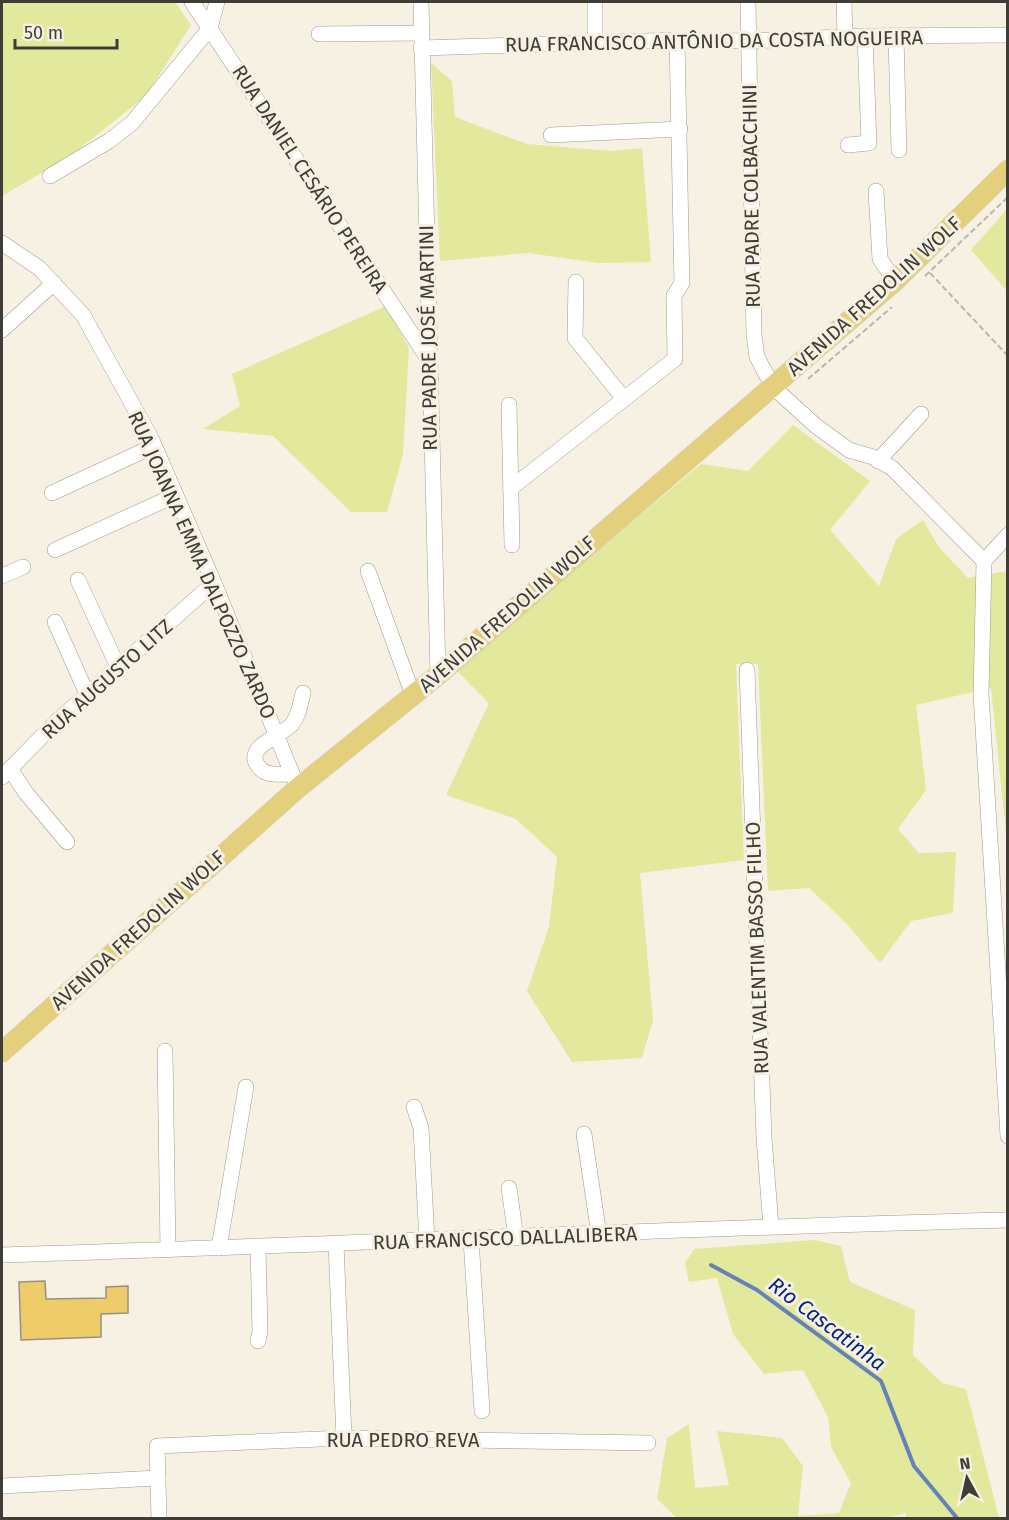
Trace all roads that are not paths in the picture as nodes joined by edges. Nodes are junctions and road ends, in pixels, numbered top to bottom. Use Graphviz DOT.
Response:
graph roads {
  1 [pos="192,2"];
  2 [pos="218,2"];
  3 [pos="421,2"];
  4 [pos="595,2"];
  5 [pos="748,2"];
  6 [pos="844,2"];
  7 [pos="210,28"];
  8 [pos="319,34"];
  9 [pos="1008,35"];
  10 [pos="865,36"];
  11 [pos="845,37"];
  12 [pos="896,37"];
  13 [pos="677,40"];
  14 [pos="421,41"];
  15 [pos="748,41"];
  16 [pos="595,42"];
  17 [pos="680,129"];
  18 [pos="551,135"];
  19 [pos="848,145"];
  20 [pos="899,150"];
  21 [pos="1008,170"];
  22 [pos="50,176"];
  23 [pos="876,191"];
  24 [pos="2,243"];
  25 [pos="895,281"];
  26 [pos="576,282"];
  27 [pos="54,283"];
  28 [pos="2,330"];
  29 [pos="428,358"];
  30 [pos="773,387"];
  31 [pos="624,399"];
  32 [pos="509,405"];
  33 [pos="921,414"];
  34 [pos="154,446"];
  35 [pos="878,460"];
  36 [pos="511,488"];
  37 [pos="52,493"];
  38 [pos="176,495"];
  39 [pos="1008,535"];
  40 [pos="512,545"];
  41 [pos="55,550"];
  42 [pos="984,561"];
  43 [pos="23,567"];
  44 [pos="368,571"];
  45 [pos="2,576"];
  46 [pos="78,580"];
  47 [pos="214,583"];
  48 [pos="55,622"];
  49 [pos="118,667"];
  50 [pos="747,670"];
  51 [pos="438,675"];
  52 [pos="303,693"];
  53 [pos="87,694"];
  54 [pos="412,695"];
  55 [pos="277,736"];
  56 [pos="6,773"];
  57 [pos="295,781"];
  58 [pos="67,842"];
  59 [pos="165,1051"];
  60 [pos="2,1052"];
  61 [pos="246,1087"];
  62 [pos="414,1107"];
  63 [pos="584,1134"];
  64 [pos="1008,1136"];
  65 [pos="509,1188"];
  66 [pos="1008,1220"];
  67 [pos="771,1226"];
  68 [pos="599,1235"];
  69 [pos="516,1238"];
  70 [pos="471,1239"];
  71 [pos="427,1241"];
  72 [pos="336,1244"];
  73 [pos="258,1247"];
  74 [pos="219,1248"];
  75 [pos="168,1250"];
  76 [pos="2,1255"];
  77 [pos="258,1341"];
  78 [pos="482,1411"];
  79 [pos="344,1438"];
  80 [pos="648,1443"];
  81 [pos="158,1478"];
  82 [pos="2,1486"];
  83 [pos="159,1518"];
  1 -- 7 [label="street, RUA DANIEL CESÁRIO PEREIRA"];
  2 -- 7 [label="street"];
  3 -- 14 [label="street, RUA PADRE JOSÉ MARTINI"];
  4 -- 16 [label="street"];
  5 -- 15 [label="street, RUA PADRE COLBACCHINI"];
  6 -- 11 [label="street"];
  7 -- 22 [label="street"];
  7 -- 29 [label="street, RUA DANIEL CESÁRIO PEREIRA"];
  8 -- 14 [label="street, RUA FRANCISCO ANTÔNIO DA COSTA NOGUEIRA"];
  9 -- 12 [label="street, RUA FRANCISCO ANTÔNIO DA COSTA NOGUEIRA"];
  10 -- 11 [label="street, RUA FRANCISCO ANTÔNIO DA COSTA NOGUEIRA"];
  10 -- 12 [label="street, RUA FRANCISCO ANTÔNIO DA COSTA NOGUEIRA"];
  10 -- 19 [label="street"];
  11 -- 15 [label="street, RUA FRANCISCO ANTÔNIO DA COSTA NOGUEIRA"];
  12 -- 20 [label="street"];
  13 -- 15 [label="street, RUA FRANCISCO ANTÔNIO DA COSTA NOGUEIRA"];
  13 -- 16 [label="street, RUA FRANCISCO ANTÔNIO DA COSTA NOGUEIRA"];
  13 -- 17 [label="street"];
  14 -- 16 [label="street, RUA FRANCISCO ANTÔNIO DA COSTA NOGUEIRA"];
  14 -- 29 [label="street, RUA PADRE JOSÉ MARTINI"];
  15 -- 30 [label="street, RUA PADRE COLBACCHINI"];
  17 -- 18 [label="street"];
  17 -- 31 [label="street"];
  21 -- 25 [label="main road, AVENIDA FREDOLIN WOLF"];
  23 -- 25 [label="street"];
  24 -- 27 [label="street, RUA JOANNA EMMA DALPOZZO ZARDO"];
  25 -- 30 [label="main road, AVENIDA FREDOLIN WOLF"];
  26 -- 31 [label="street"];
  27 -- 28 [label="street"];
  27 -- 34 [label="street, RUA JOANNA EMMA DALPOZZO ZARDO"];
  29 -- 51 [label="street, RUA PADRE JOSÉ MARTINI"];
  30 -- 35 [label="street, RUA PADRE COLBACCHINI"];
  30 -- 51 [label="main road, AVENIDA FREDOLIN WOLF"];
  31 -- 36 [label="street"];
  32 -- 36 [label="street"];
  33 -- 35 [label="street"];
  34 -- 37 [label="street"];
  34 -- 38 [label="street, RUA JOANNA EMMA DALPOZZO ZARDO"];
  35 -- 42 [label="street, RUA PADRE COLBACCHINI"];
  36 -- 40 [label="street"];
  38 -- 41 [label="street"];
  38 -- 47 [label="street, RUA JOANNA EMMA DALPOZZO ZARDO"];
  39 -- 42 [label="street"];
  42 -- 64 [label="street"];
  43 -- 45 [label="street"];
  44 -- 54 [label="street"];
  46 -- 49 [label="street"];
  47 -- 49 [label="street, RUA AUGUSTO LITZ"];
  47 -- 55 [label="street, RUA JOANNA EMMA DALPOZZO ZARDO"];
  48 -- 53 [label="street"];
  49 -- 53 [label="street, RUA AUGUSTO LITZ"];
  50 -- 67 [label="street, RUA VALENTIM BASSO FILHO"];
  51 -- 54 [label="main road, AVENIDA FREDOLIN WOLF"];
  52 -- 55 [label="street"];
  53 -- 56 [label="street, RUA AUGUSTO LITZ"];
  54 -- 57 [label="main road, AVENIDA FREDOLIN WOLF"];
  55 -- 57 [label="street, RUA JOANNA EMMA DALPOZZO ZARDO"];
  55 -- 57 [label="street"];
  56 -- 58 [label="street"];
  57 -- 60 [label="main road, AVENIDA FREDOLIN WOLF"];
  59 -- 75 [label="street"];
  61 -- 74 [label="street"];
  62 -- 71 [label="street"];
  63 -- 68 [label="street"];
  65 -- 69 [label="street"];
  66 -- 67 [label="street, RUA FRANCISCO DALLALIBERA"];
  67 -- 68 [label="street, RUA FRANCISCO DALLALIBERA"];
  68 -- 69 [label="street, RUA FRANCISCO DALLALIBERA"];
  69 -- 70 [label="street, RUA FRANCISCO DALLALIBERA"];
  70 -- 71 [label="street, RUA FRANCISCO DALLALIBERA"];
  70 -- 78 [label="street"];
  71 -- 72 [label="street, RUA FRANCISCO DALLALIBERA"];
  72 -- 73 [label="street, RUA FRANCISCO DALLALIBERA"];
  72 -- 79 [label="street"];
  73 -- 74 [label="street, RUA FRANCISCO DALLALIBERA"];
  73 -- 77 [label="street"];
  74 -- 75 [label="street, RUA FRANCISCO DALLALIBERA"];
  75 -- 76 [label="street, RUA FRANCISCO DALLALIBERA"];
  79 -- 80 [label="street, RUA PEDRO REVA"];
  79 -- 81 [label="street, RUA PEDRO REVA"];
  81 -- 82 [label="street"];
  81 -- 83 [label="street"];
}
